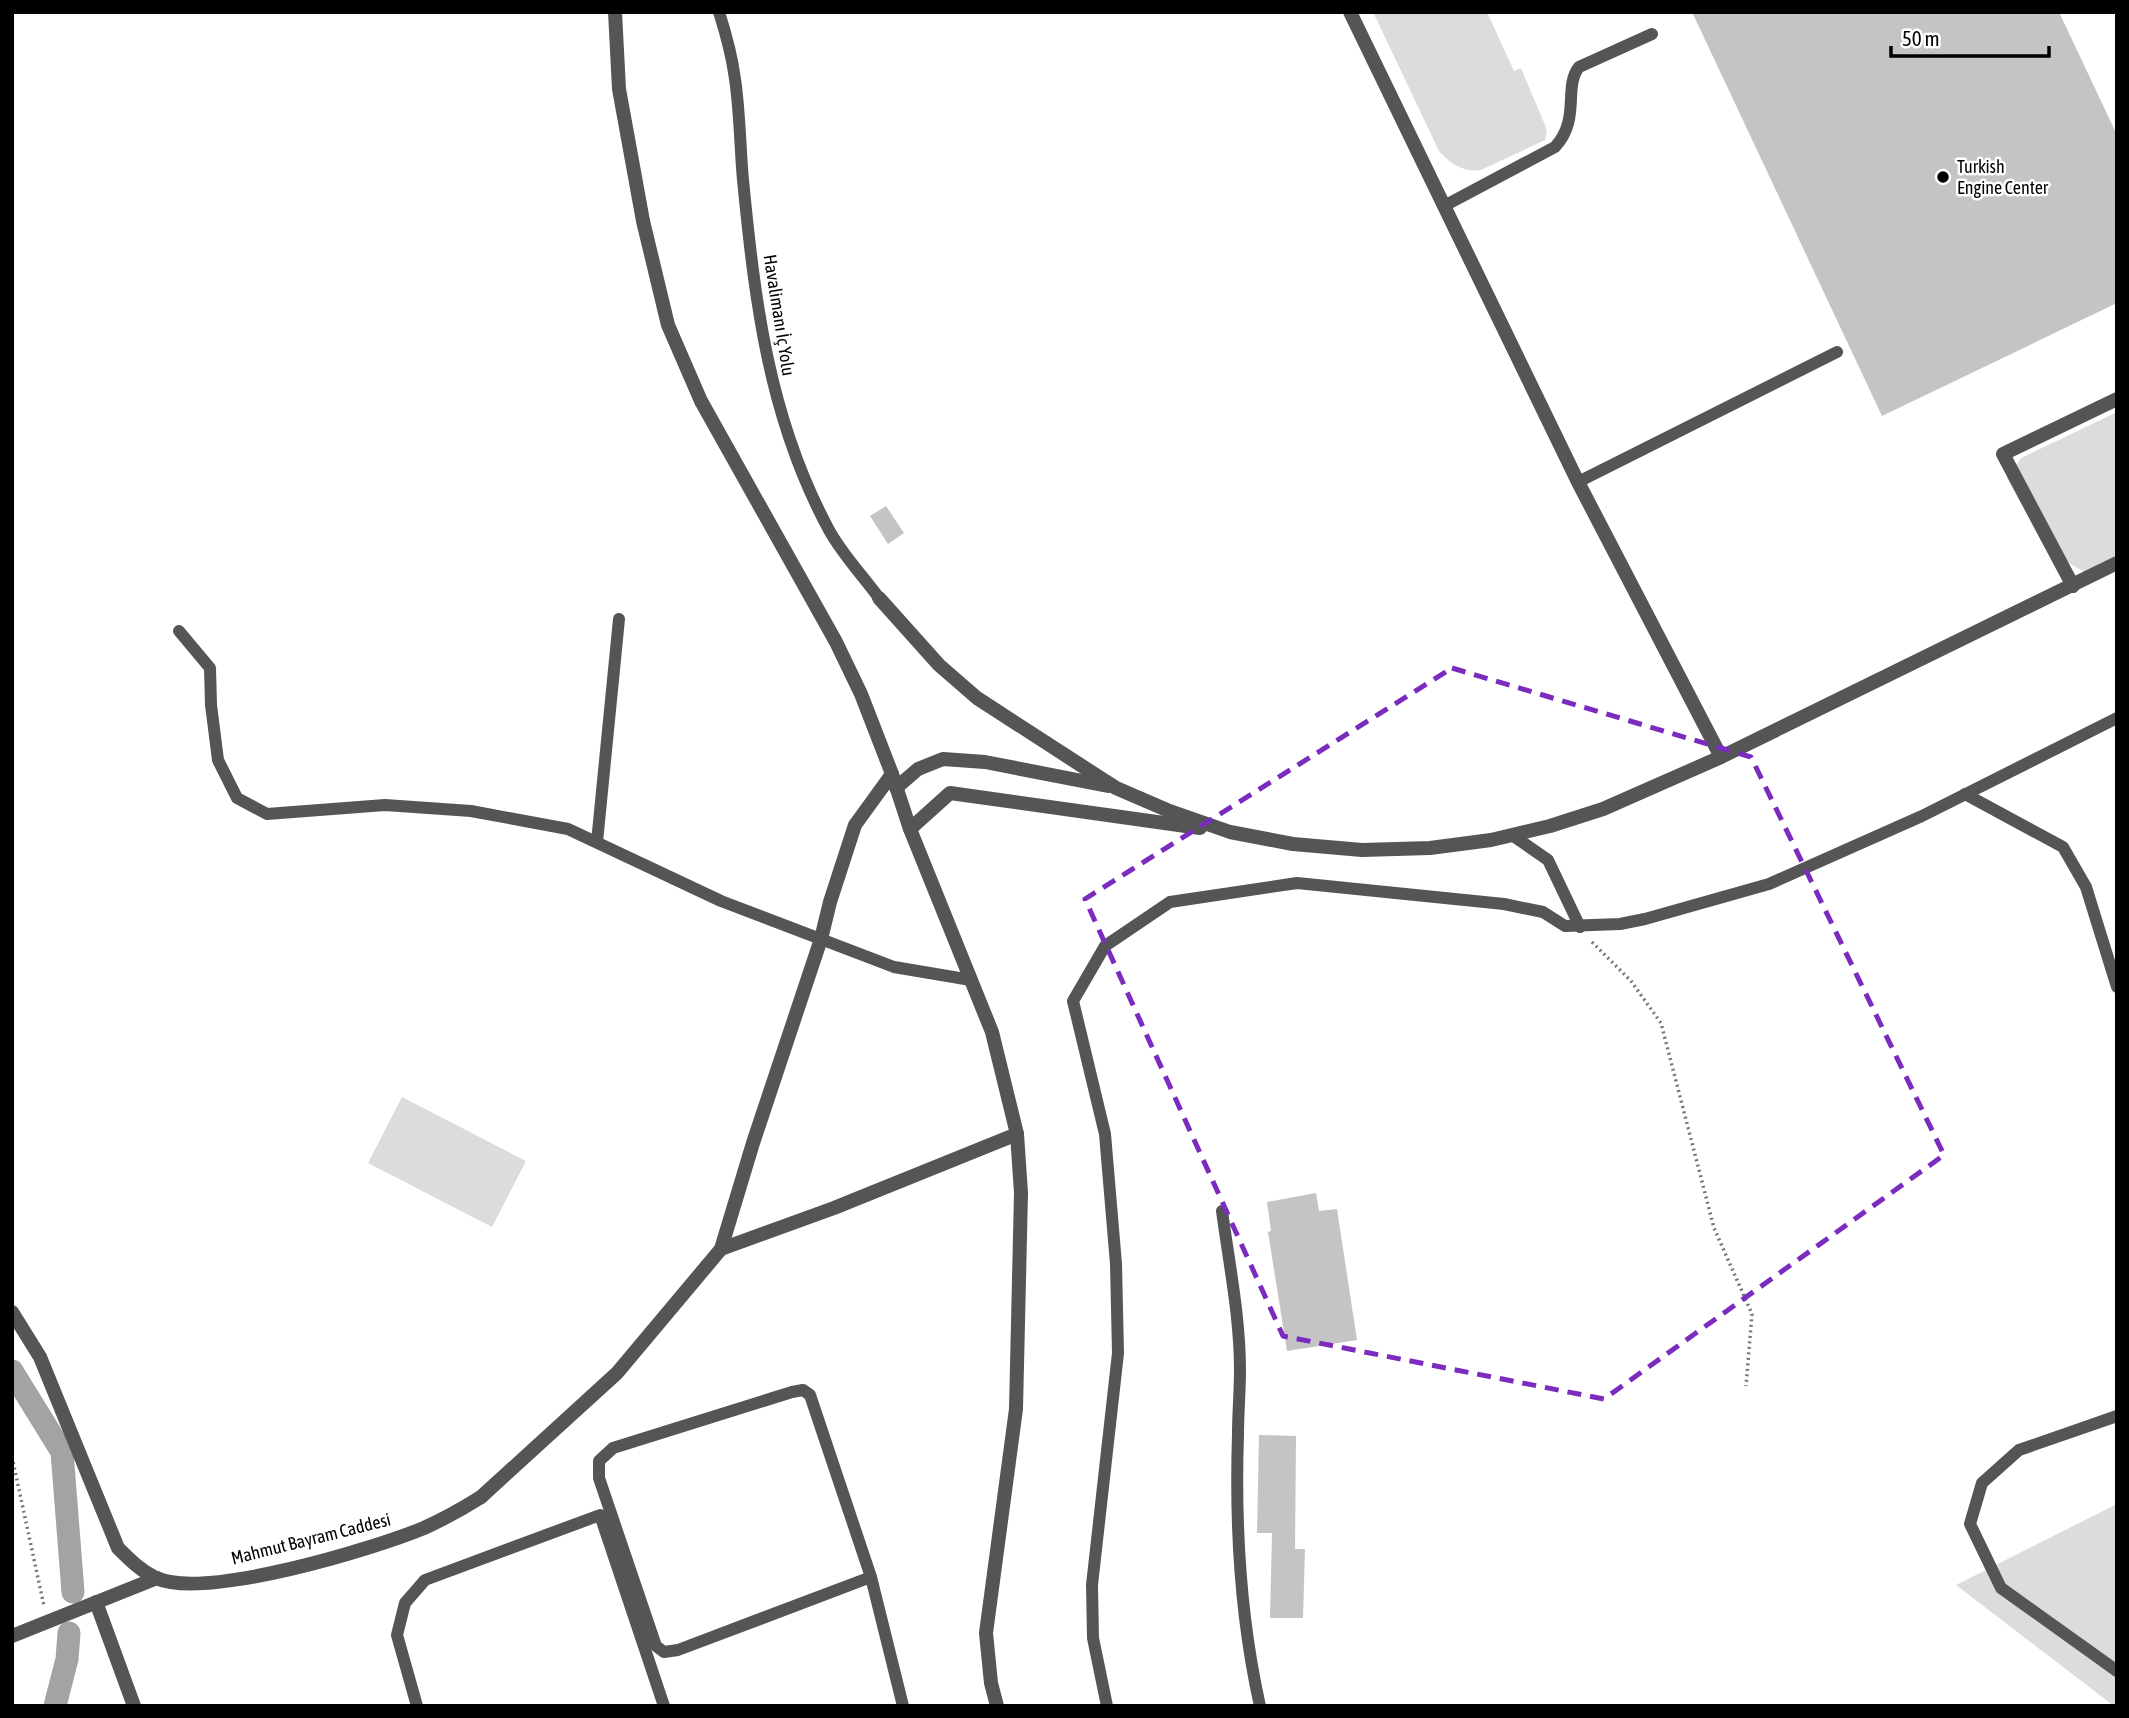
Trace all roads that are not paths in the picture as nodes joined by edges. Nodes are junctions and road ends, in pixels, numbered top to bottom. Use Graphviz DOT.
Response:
graph roads {
  1 [pos="615,12"];
  2 [pos="719,12"];
  3 [pos="1350,12"];
  4 [pos="1652,34"];
  5 [pos="1444,206"];
  6 [pos="1836,352"];
  7 [pos="2117,399"];
  8 [pos="1578,482"];
  9 [pos="2117,563"];
  10 [pos="2073,586"];
  11 [pos="879,598"];
  12 [pos="620,619"];
  13 [pos="179,631"];
  14 [pos="2117,718"];
  15 [pos="1721,757"];
  16 [pos="894,781"];
  17 [pos="1116,788"];
  18 [pos="1965,794"];
  19 [pos="909,829"];
  20 [pos="1230,832"];
  21 [pos="1512,835"];
  22 [pos="597,842"];
  23 [pos="1580,927"];
  24 [pos="821,939"];
  25 [pos="971,980"];
  26 [pos="2117,987"];
  27 [pos="1017,1133"];
  28 [pos="1222,1211"];
  29 [pos="721,1250"];
  30 [pos="12,1312"];
  31 [pos="2117,1416"];
  32 [pos="871,1577"];
  33 [pos="157,1578"];
  34 [pos="96,1602"];
  35 [pos="12,1636"];
  36 [pos="2117,1671"];
  37 [pos="134,1706"];
  38 [pos="417,1706"];
  39 [pos="664,1706"];
  40 [pos="904,1706"];
  41 [pos="997,1706"];
  42 [pos="1107,1706"];
  43 [pos="1260,1706"];
  1 -- 16 [label="street"];
  2 -- 11 [label="lane, Havalimanı İç Yolu"];
  3 -- 5 [label="street"];
  4 -- 5 [label="lane"];
  5 -- 8 [label="street"];
  6 -- 8 [label="lane"];
  7 -- 10 [label="street"];
  8 -- 15 [label="street"];
  9 -- 10 [label="street"];
  10 -- 15 [label="street"];
  11 -- 17 [label="street"];
  12 -- 22 [label="lane"];
  13 -- 22 [label="lane"];
  14 -- 18 [label="lane"];
  15 -- 21 [label="street"];
  16 -- 17 [label="street"];
  16 -- 19 [label="street"];
  16 -- 24 [label="street"];
  17 -- 20 [label="street"];
  18 -- 23 [label="lane"];
  18 -- 26 [label="lane"];
  19 -- 20 [label="street"];
  19 -- 25 [label="street"];
  20 -- 21 [label="street"];
  21 -- 23 [label="lane"];
  22 -- 24 [label="lane"];
  23 -- 42 [label="lane"];
  24 -- 25 [label="lane"];
  24 -- 29 [label="street"];
  25 -- 27 [label="street"];
  27 -- 29 [label="street"];
  27 -- 41 [label="street"];
  28 -- 43 [label="lane"];
  29 -- 33 [label="street, Mahmut Bayram Caddesi"];
  30 -- 33 [label="street, Mahmut Bayram Caddesi"];
  31 -- 36 [label="lane"];
  32 -- 32 [label="lane"];
  32 -- 40 [label="lane"];
  33 -- 34 [label="street"];
  34 -- 35 [label="street"];
  34 -- 37 [label="street"];
  38 -- 39 [label="lane"];
}
